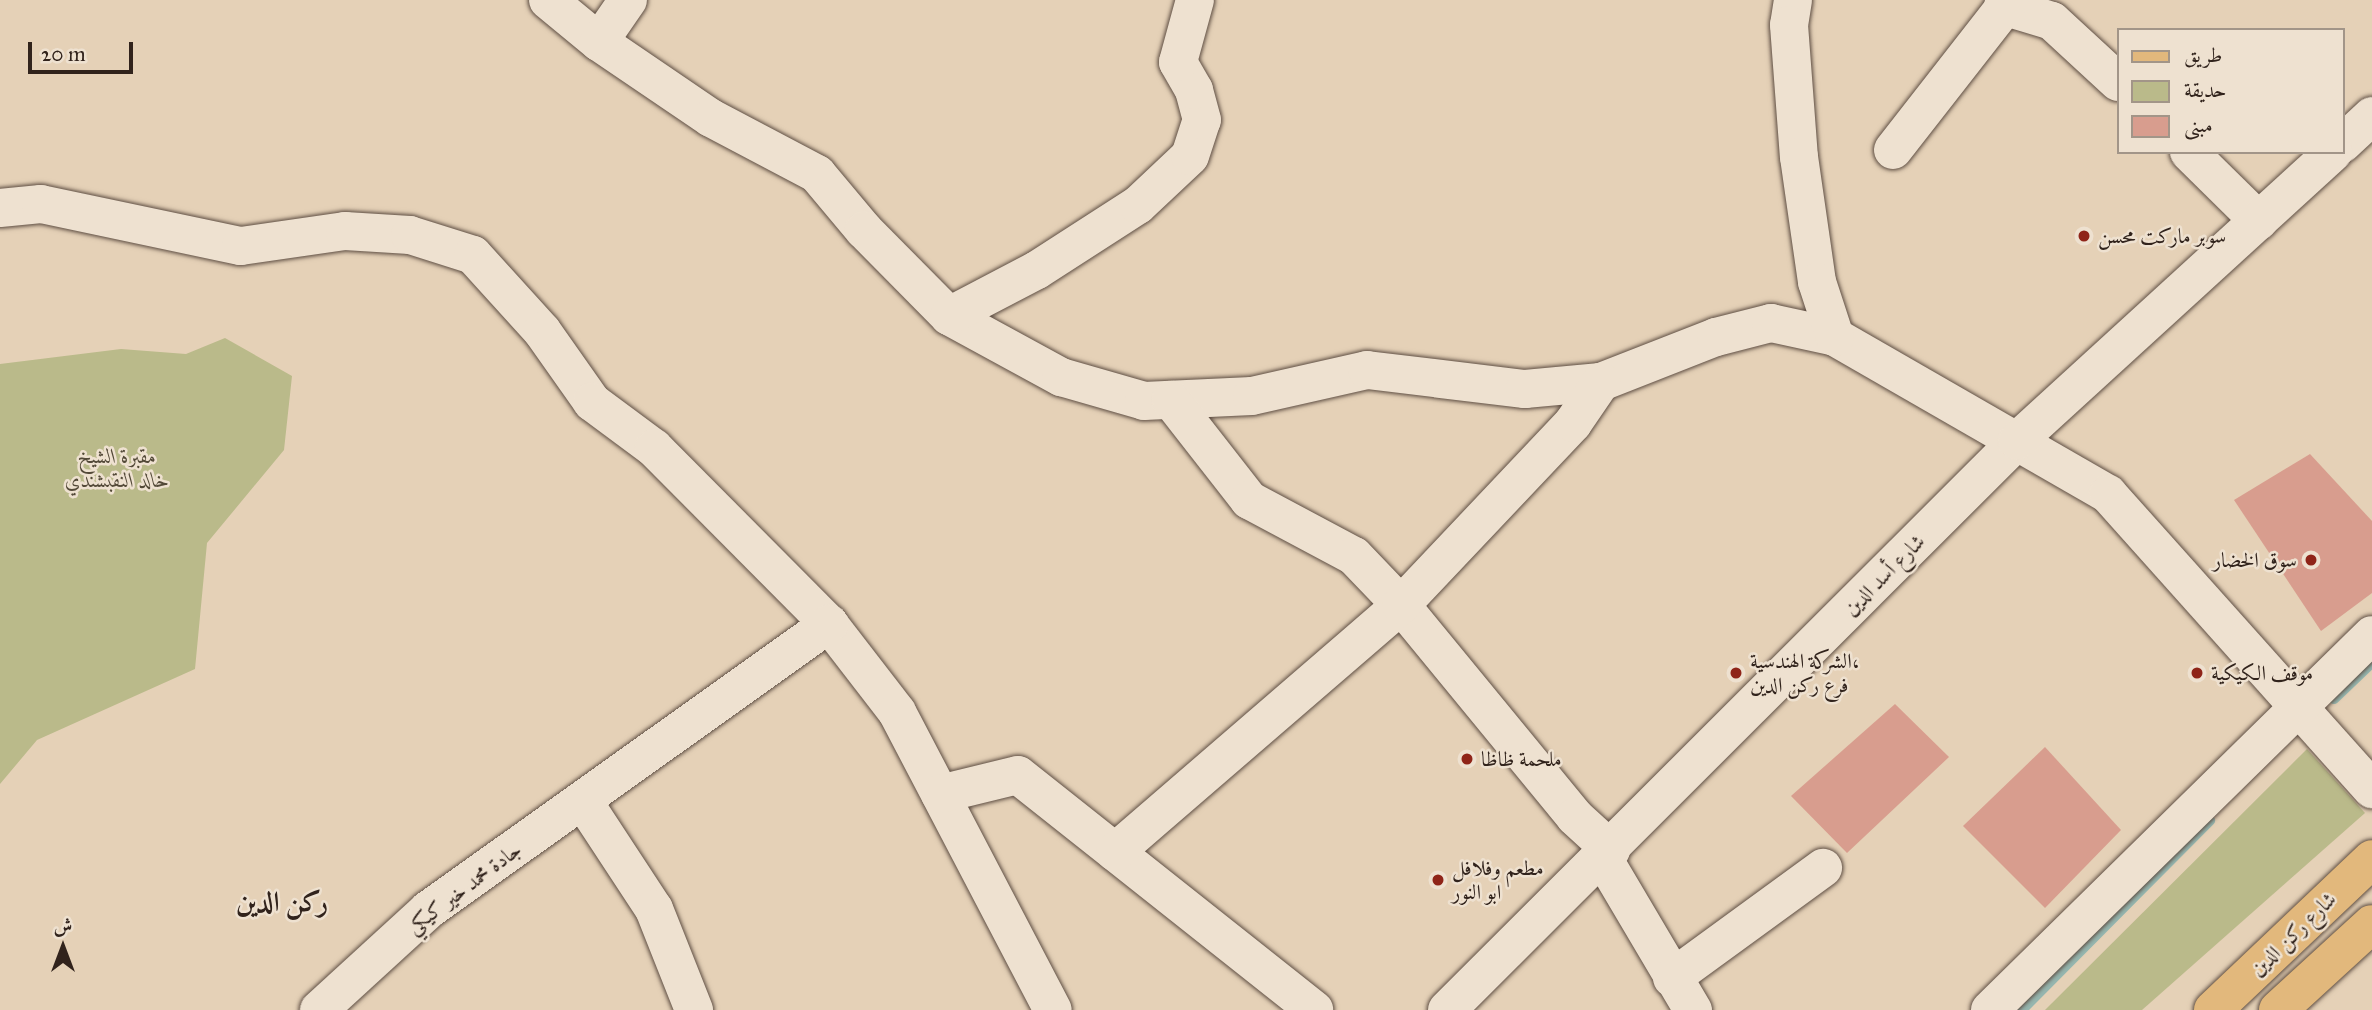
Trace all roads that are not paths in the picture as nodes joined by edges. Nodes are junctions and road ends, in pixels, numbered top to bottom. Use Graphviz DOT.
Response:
graph roads {
  1 [pos="548,0"];
  2 [pos="628,0"];
  3 [pos="1195,0"];
  4 [pos="1793,0"];
  5 [pos="2006,3"];
  6 [pos="600,42"];
  7 [pos="2116,80"];
  8 [pos="2372,116"];
  9 [pos="2344,142"];
  10 [pos="1893,150"];
  11 [pos="2191,154"];
  12 [pos="2331,154"];
  13 [pos="0,208"];
  14 [pos="2259,220"];
  15 [pos="949,316"];
  16 [pos="1835,337"];
  17 [pos="1601,382"];
  18 [pos="1171,400"];
  19 [pos="2017,440"];
  20 [pos="1401,605"];
  21 [pos="829,624"];
  22 [pos="2372,635"];
  23 [pos="2306,719"];
  24 [pos="2372,789"];
  25 [pos="940,794"];
  26 [pos="583,801"];
  27 [pos="1115,852"];
  28 [pos="1607,854"];
  29 [pos="2372,859"];
  30 [pos="1823,868"];
  31 [pos="2372,924"];
  32 [pos="1672,978"];
  33 [pos="319,1010"];
  34 [pos="694,1010"];
  35 [pos="1053,1010"];
  36 [pos="1314,1010"];
  37 [pos="1447,1010"];
  38 [pos="1693,1010"];
  39 [pos="1990,1010"];
  40 [pos="2213,1010"];
  41 [pos="2278,1010"];
  1 -- 6 [label="street"];
  2 -- 6 [label="street"];
  3 -- 15 [label="street"];
  4 -- 16 [label="street"];
  5 -- 7 [label="street"];
  5 -- 10 [label="street"];
  6 -- 15 [label="street"];
  8 -- 9 [label="street"];
  11 -- 14 [label="street"];
  12 -- 14 [label="street, شارع أسد الدين"];
  13 -- 21 [label="street"];
  14 -- 19 [label="street, شارع أسد الدين"];
  15 -- 18 [label="street"];
  16 -- 17 [label="street"];
  16 -- 19 [label="street"];
  17 -- 18 [label="street"];
  17 -- 20 [label="street"];
  18 -- 20 [label="street"];
  19 -- 23 [label="street"];
  19 -- 28 [label="street, شارع أسد الدين"];
  20 -- 27 [label="street"];
  20 -- 28 [label="street"];
  21 -- 25 [label="street"];
  21 -- 26 [label="street, جادة محمد خير كيكي"];
  22 -- 23 [label="street"];
  23 -- 24 [label="street"];
  23 -- 39 [label="street"];
  25 -- 27 [label="street"];
  25 -- 35 [label="street"];
  26 -- 33 [label="street, جادة محمد خير كيكي"];
  26 -- 34 [label="street"];
  27 -- 36 [label="street"];
  28 -- 32 [label="street"];
  28 -- 37 [label="street, شارع أسد الدين"];
  29 -- 40 [label="main road, شارع ركن الدين"];
  30 -- 32 [label="street"];
  31 -- 41 [label="main road"];
  32 -- 38 [label="street"];
}
